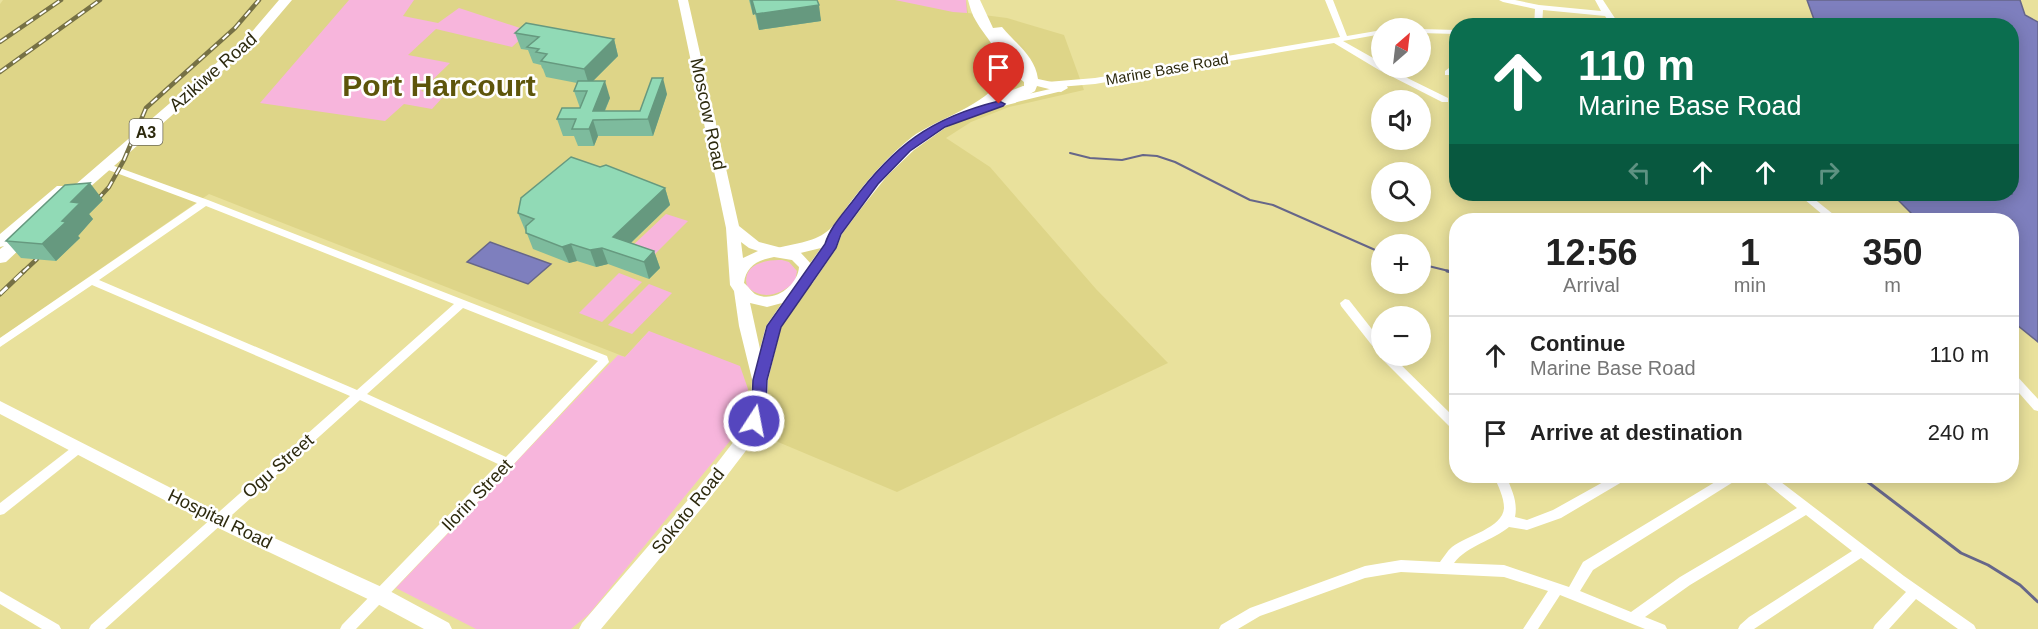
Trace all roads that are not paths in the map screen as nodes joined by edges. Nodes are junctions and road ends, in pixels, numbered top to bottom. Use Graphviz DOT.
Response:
graph roads {
  1 [pos="272,0"];
  2 [pos="286,0"];
  3 [pos="683,0"];
  4 [pos="974,0"];
  5 [pos="982,0"];
  6 [pos="1329,0"];
  7 [pos="1503,0"];
  8 [pos="1599,0"];
  9 [pos="1539,7"];
  10 [pos="1606,14"];
  11 [pos="1539,18"];
  12 [pos="1609,18"];
  13 [pos="1431,31"];
  14 [pos="1449,32"];
  15 [pos="1371,33"];
  16 [pos="1344,37"];
  17 [pos="1334,39"];
  18 [pos="1007,59"];
  19 [pos="1371,61"];
  20 [pos="1030,66"];
  21 [pos="1403,78"];
  22 [pos="1030,84"];
  23 [pos="1063,86"];
  24 [pos="1010,100"];
  25 [pos="1445,100"];
  26 [pos="982,103"];
  27 [pos="958,117"];
  28 [pos="106,166"];
  29 [pos="1812,201"];
  30 [pos="205,202"];
  31 [pos="1826,213"];
  32 [pos="733,228"];
  33 [pos="835,233"];
  34 [pos="0,242"];
  35 [pos="779,252"];
  36 [pos="0,258"];
  37 [pos="92,281"];
  38 [pos="739,284"];
  39 [pos="803,284"];
  40 [pos="1345,303"];
  41 [pos="461,304"];
  42 [pos="1371,336"];
  43 [pos="0,343"];
  44 [pos="1396,366"];
  45 [pos="760,380"];
  46 [pos="2019,386"];
  47 [pos="359,395"];
  48 [pos="0,407"];
  49 [pos="2038,407"];
  50 [pos="1449,419"];
  51 [pos="79,448"];
  52 [pos="508,463"];
  53 [pos="1503,483"];
  54 [pos="1611,483"];
  55 [pos="1723,483"];
  56 [pos="1774,483"];
  57 [pos="1808,508"];
  58 [pos="0,510"];
  59 [pos="218,519"];
  60 [pos="1507,521"];
  61 [pos="1862,551"];
  62 [pos="1444,567"];
  63 [pos="1557,588"];
  64 [pos="1915,592"];
  65 [pos="1572,594"];
  66 [pos="379,595"];
  67 [pos="0,597"];
  68 [pos="1634,618"];
  69 [pos="54,629"];
  70 [pos="96,629"];
  71 [pos="347,629"];
  72 [pos="441,629"];
  73 [pos="589,629"];
  74 [pos="1226,629"];
  75 [pos="1530,629"];
  76 [pos="1660,629"];
  77 [pos="1744,629"];
  78 [pos="1880,629"];
  79 [pos="1970,629"];
  1 -- 34 [label="main road, Azikiwe Road / A3"];
  2 -- 28 [label="main road, Azikiwe Road / A3"];
  3 -- 32 [label="street, Moscow Road"];
  4 -- 18 [label="main road"];
  5 -- 20 [label="main road"];
  6 -- 16 [label="street"];
  7 -- 9 [label="street"];
  8 -- 10 [label="street"];
  9 -- 10 [label="street"];
  9 -- 11 [label="street"];
  10 -- 12 [label="street"];
  13 -- 14 [label="street"];
  15 -- 16 [label="street, Marine Base Road"];
  16 -- 17 [label="street, Marine Base Road"];
  17 -- 19 [label="street"];
  17 -- 23 [label="street, Marine Base Road"];
  18 -- 22 [label="main road"];
  18 -- 26 [label="main road"];
  20 -- 22 [label="main road"];
  20 -- 23 [label="main road"];
  21 -- 25 [label="street"];
  22 -- 23 [label="main road"];
  22 -- 24 [label="main road"];
  22 -- 26 [label="street"];
  23 -- 24 [label="street, Marine Base Road"];
  24 -- 27 [label="main road"];
  26 -- 27 [label="main road"];
  27 -- 33 [label="main road"];
  28 -- 30 [label="street"];
  28 -- 36 [label="main road, Azikiwe Road / A3"];
  29 -- 31 [label="street"];
  30 -- 37 [label="street"];
  30 -- 41 [label="street"];
  32 -- 35 [label="street"];
  32 -- 38 [label="street, Moscow Road"];
  33 -- 35 [label="main road"];
  33 -- 39 [label="main road"];
  35 -- 38 [label="street"];
  35 -- 39 [label="street"];
  37 -- 43 [label="street"];
  37 -- 47 [label="street"];
  38 -- 39 [label="street"];
  38 -- 45 [label="street, Sokoto Road"];
  39 -- 45 [label="street, Sokoto Road"];
  40 -- 42 [label="street"];
  41 -- 47 [label="street, Ogu Street"];
  41 -- 52 [label="street, Ilorin Street"];
  44 -- 50 [label="street"];
  45 -- 73 [label="street, Sokoto Road"];
  46 -- 49 [label="street"];
  47 -- 52 [label="street"];
  47 -- 59 [label="street, Ogu Street"];
  48 -- 51 [label="street, Hospital Road"];
  51 -- 58 [label="street"];
  51 -- 59 [label="street, Hospital Road"];
  52 -- 66 [label="street, Ilorin Street"];
  53 -- 60 [label="street"];
  54 -- 60 [label="street"];
  55 -- 65 [label="street"];
  56 -- 57 [label="street"];
  57 -- 61 [label="street"];
  57 -- 68 [label="street"];
  59 -- 66 [label="street, Hospital Road"];
  59 -- 70 [label="street, Ogu Street"];
  60 -- 62 [label="street"];
  61 -- 64 [label="street"];
  61 -- 77 [label="street"];
  62 -- 63 [label="street"];
  62 -- 74 [label="street"];
  63 -- 65 [label="street"];
  63 -- 75 [label="street"];
  64 -- 78 [label="street"];
  64 -- 79 [label="street"];
  65 -- 68 [label="street"];
  66 -- 71 [label="street, Ilorin Street"];
  66 -- 72 [label="street, Hospital Road"];
  67 -- 69 [label="street"];
  68 -- 76 [label="street"];
}
